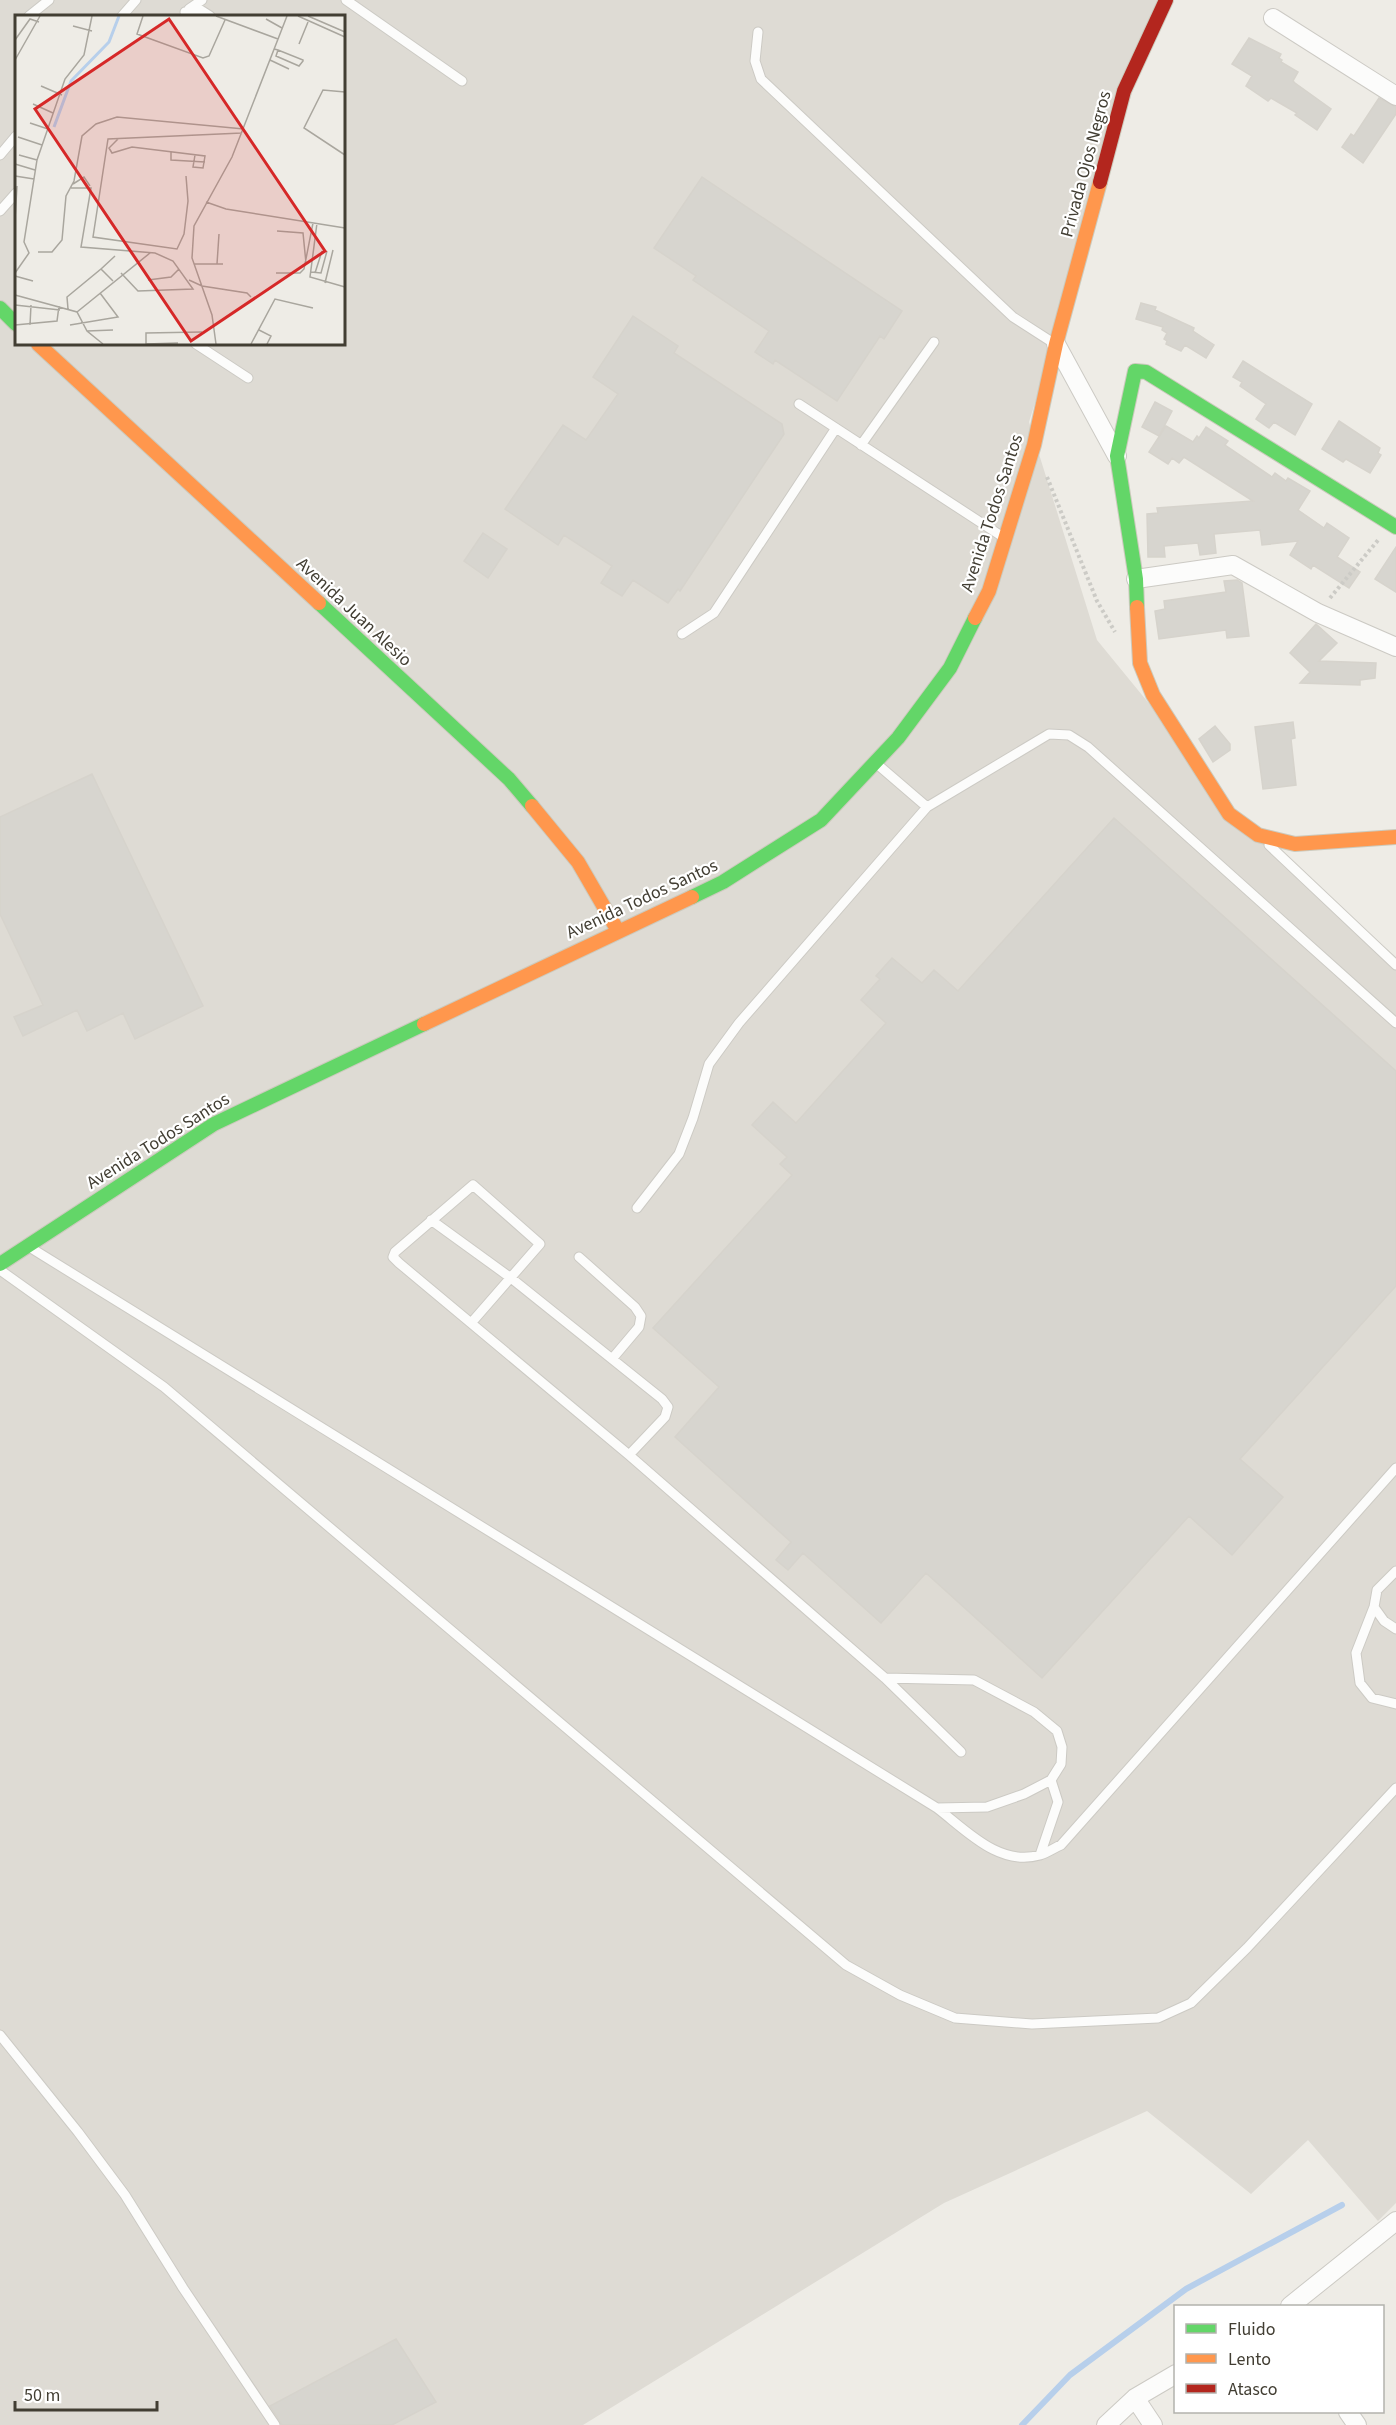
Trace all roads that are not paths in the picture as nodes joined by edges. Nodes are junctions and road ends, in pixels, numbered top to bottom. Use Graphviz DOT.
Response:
graph roads {
  1 [pos="49,0"];
  2 [pos="136,0"];
  3 [pos="202,0"];
  4 [pos="346,0"];
  5 [pos="1166,0"];
  6 [pos="183,14"];
  7 [pos="30,15"];
  8 [pos="123,15"];
  9 [pos="208,15"];
  10 [pos="1273,18"];
  11 [pos="758,32"];
  12 [pos="462,81"];
  13 [pos="1396,96"];
  14 [pos="15,137"];
  15 [pos="0,155"];
  16 [pos="15,194"];
  17 [pos="0,211"];
  18 [pos="0,308"];
  19 [pos="15,323"];
  20 [pos="934,342"];
  21 [pos="1056,344"];
  22 [pos="39,345"];
  23 [pos="198,345"];
  24 [pos="248,378"];
  25 [pos="799,404"];
  26 [pos="836,428"];
  27 [pos="861,445"];
  28 [pos="1118,456"];
  29 [pos="1394,526"];
  30 [pos="1005,538"];
  31 [pos="1136,579"];
  32 [pos="682,634"];
  33 [pos="1396,647"];
  34 [pos="875,763"];
  35 [pos="927,807"];
  36 [pos="1258,835"];
  37 [pos="1396,837"];
  38 [pos="618,931"];
  39 [pos="1396,965"];
  40 [pos="1396,1023"];
  41 [pos="637,1208"];
  42 [pos="431,1220"];
  43 [pos="27,1245"];
  44 [pos="579,1257"];
  45 [pos="0,1264"];
  46 [pos="0,1270"];
  47 [pos="511,1278"];
  48 [pos="472,1322"];
  49 [pos="612,1359"];
  50 [pos="629,1455"];
  51 [pos="1396,1468"];
  52 [pos="1396,1571"];
  53 [pos="1374,1607"];
  54 [pos="1396,1629"];
  55 [pos="885,1678"];
  56 [pos="1396,1704"];
  57 [pos="962,1752"];
  58 [pos="1051,1780"];
  59 [pos="1396,1788"];
  60 [pos="937,1808"];
  61 [pos="1040,1855"];
  62 [pos="0,2035"];
  63 [pos="1396,2221"];
  64 [pos="1292,2305"];
  65 [pos="1174,2375"];
  66 [pos="1135,2398"];
  67 [pos="275,2425"];
  68 [pos="1106,2425"];
  69 [pos="1153,2425"];
  1 -- 7 [label="lane"];
  2 -- 8 [label="lane"];
  3 -- 6 [label="lane"];
  4 -- 12 [label="lane"];
  5 -- 21 [label="street, Privada Ojos Negros"];
  6 -- 9 [label="lane"];
  10 -- 13 [label="street"];
  11 -- 21 [label="lane"];
  14 -- 15 [label="lane"];
  16 -- 17 [label="lane"];
  18 -- 19 [label="street"];
  20 -- 27 [label="lane"];
  21 -- 28 [label="street"];
  21 -- 30 [label="street, Avenida Todos Santos"];
  22 -- 38 [label="street, Avenida Juan Alesio"];
  23 -- 24 [label="lane"];
  25 -- 26 [label="lane"];
  26 -- 27 [label="lane"];
  26 -- 32 [label="lane"];
  27 -- 30 [label="lane"];
  28 -- 29 [label="street"];
  28 -- 31 [label="street"];
  30 -- 34 [label="street, Avenida Todos Santos"];
  31 -- 33 [label="street"];
  31 -- 36 [label="street"];
  34 -- 35 [label="lane"];
  34 -- 38 [label="street, Avenida Todos Santos"];
  35 -- 40 [label="lane"];
  35 -- 41 [label="lane"];
  36 -- 37 [label="street"];
  36 -- 39 [label="lane"];
  38 -- 43 [label="street, Avenida Todos Santos"];
  42 -- 47 [label="lane"];
  42 -- 47 [label="lane"];
  42 -- 48 [label="lane"];
  43 -- 45 [label="street, Avenida Todos Santos"];
  43 -- 60 [label="lane"];
  44 -- 49 [label="lane"];
  46 -- 59 [label="lane"];
  47 -- 48 [label="lane"];
  47 -- 49 [label="lane"];
  48 -- 50 [label="lane"];
  49 -- 50 [label="lane"];
  50 -- 55 [label="lane"];
  51 -- 61 [label="lane"];
  52 -- 53 [label="lane"];
  53 -- 54 [label="lane"];
  53 -- 56 [label="lane"];
  55 -- 57 [label="lane"];
  55 -- 58 [label="lane"];
  58 -- 60 [label="lane"];
  58 -- 61 [label="lane"];
  60 -- 61 [label="lane"];
  62 -- 67 [label="lane"];
  63 -- 64 [label="street"];
  65 -- 66 [label="street"];
  66 -- 68 [label="street"];
  66 -- 69 [label="street"];
}
